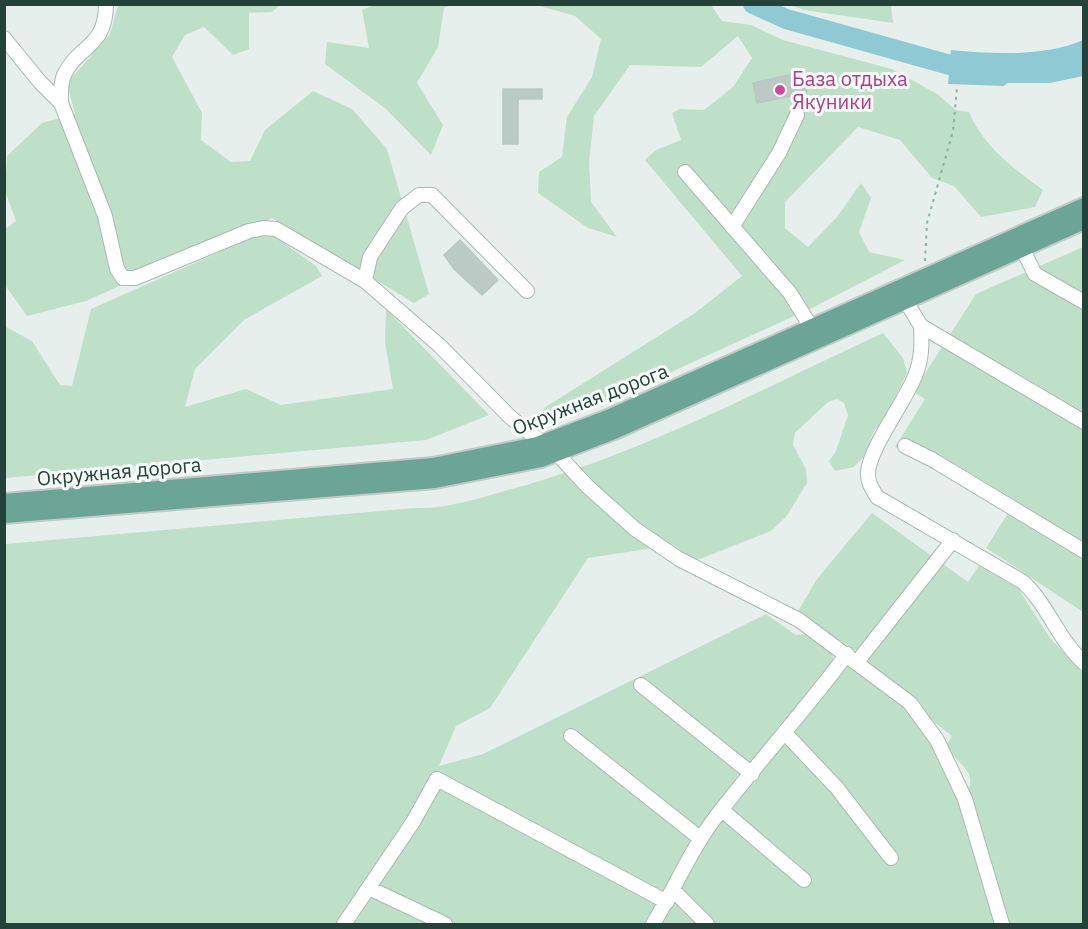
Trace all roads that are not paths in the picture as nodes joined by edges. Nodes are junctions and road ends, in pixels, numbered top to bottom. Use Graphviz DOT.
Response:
graph roads {
  1 [pos="106,4"];
  2 [pos="4,38"];
  3 [pos="61,103"];
  4 [pos="797,115"];
  5 [pos="685,172"];
  6 [pos="1083,206"];
  7 [pos="1083,221"];
  8 [pos="732,227"];
  9 [pos="1022,248"];
  10 [pos="365,281"];
  11 [pos="527,291"];
  12 [pos="905,300"];
  13 [pos="1083,302"];
  14 [pos="921,326"];
  15 [pos="811,327"];
  16 [pos="1083,422"];
  17 [pos="541,444"];
  18 [pos="905,446"];
  19 [pos="556,454"];
  20 [pos="4,501"];
  21 [pos="4,516"];
  22 [pos="953,540"];
  23 [pos="1083,551"];
  24 [pos="852,658"];
  25 [pos="1083,663"];
  26 [pos="641,685"];
  27 [pos="785,734"];
  28 [pos="571,736"];
  29 [pos="752,774"];
  30 [pos="722,810"];
  31 [pos="701,839"];
  32 [pos="891,858"];
  33 [pos="804,880"];
  34 [pos="369,888"];
  35 [pos="670,896"];
  36 [pos="344,924"];
  37 [pos="445,924"];
  38 [pos="653,924"];
  39 [pos="707,924"];
  40 [pos="1002,924"];
  1 -- 3 [label="street"];
  2 -- 3 [label="street"];
  3 -- 10 [label="street"];
  4 -- 8 [label="street"];
  5 -- 8 [label="street"];
  6 -- 15 [label="main road, Окружная дорога"];
  7 -- 9 [label="main road, Окружная дорога"];
  8 -- 15 [label="street"];
  9 -- 12 [label="main road, Окружная дорога"];
  9 -- 13 [label="street"];
  10 -- 11 [label="street"];
  10 -- 17 [label="street"];
  12 -- 14 [label="street"];
  12 -- 19 [label="main road, Окружная дорога"];
  14 -- 16 [label="street"];
  14 -- 22 [label="street"];
  15 -- 17 [label="main road, Окружная дорога"];
  17 -- 19 [label="street"];
  17 -- 20 [label="main road, Окружная дорога"];
  18 -- 23 [label="street"];
  19 -- 21 [label="main road, Окружная дорога"];
  19 -- 24 [label="street"];
  22 -- 24 [label="street"];
  22 -- 25 [label="street"];
  24 -- 27 [label="street"];
  24 -- 40 [label="street"];
  26 -- 29 [label="street"];
  27 -- 29 [label="street"];
  27 -- 32 [label="street"];
  28 -- 31 [label="street"];
  29 -- 30 [label="street"];
  30 -- 31 [label="street"];
  30 -- 33 [label="street"];
  31 -- 35 [label="street"];
  34 -- 35 [label="street"];
  34 -- 36 [label="street"];
  34 -- 37 [label="street"];
  35 -- 38 [label="street"];
  35 -- 39 [label="street"];
}
